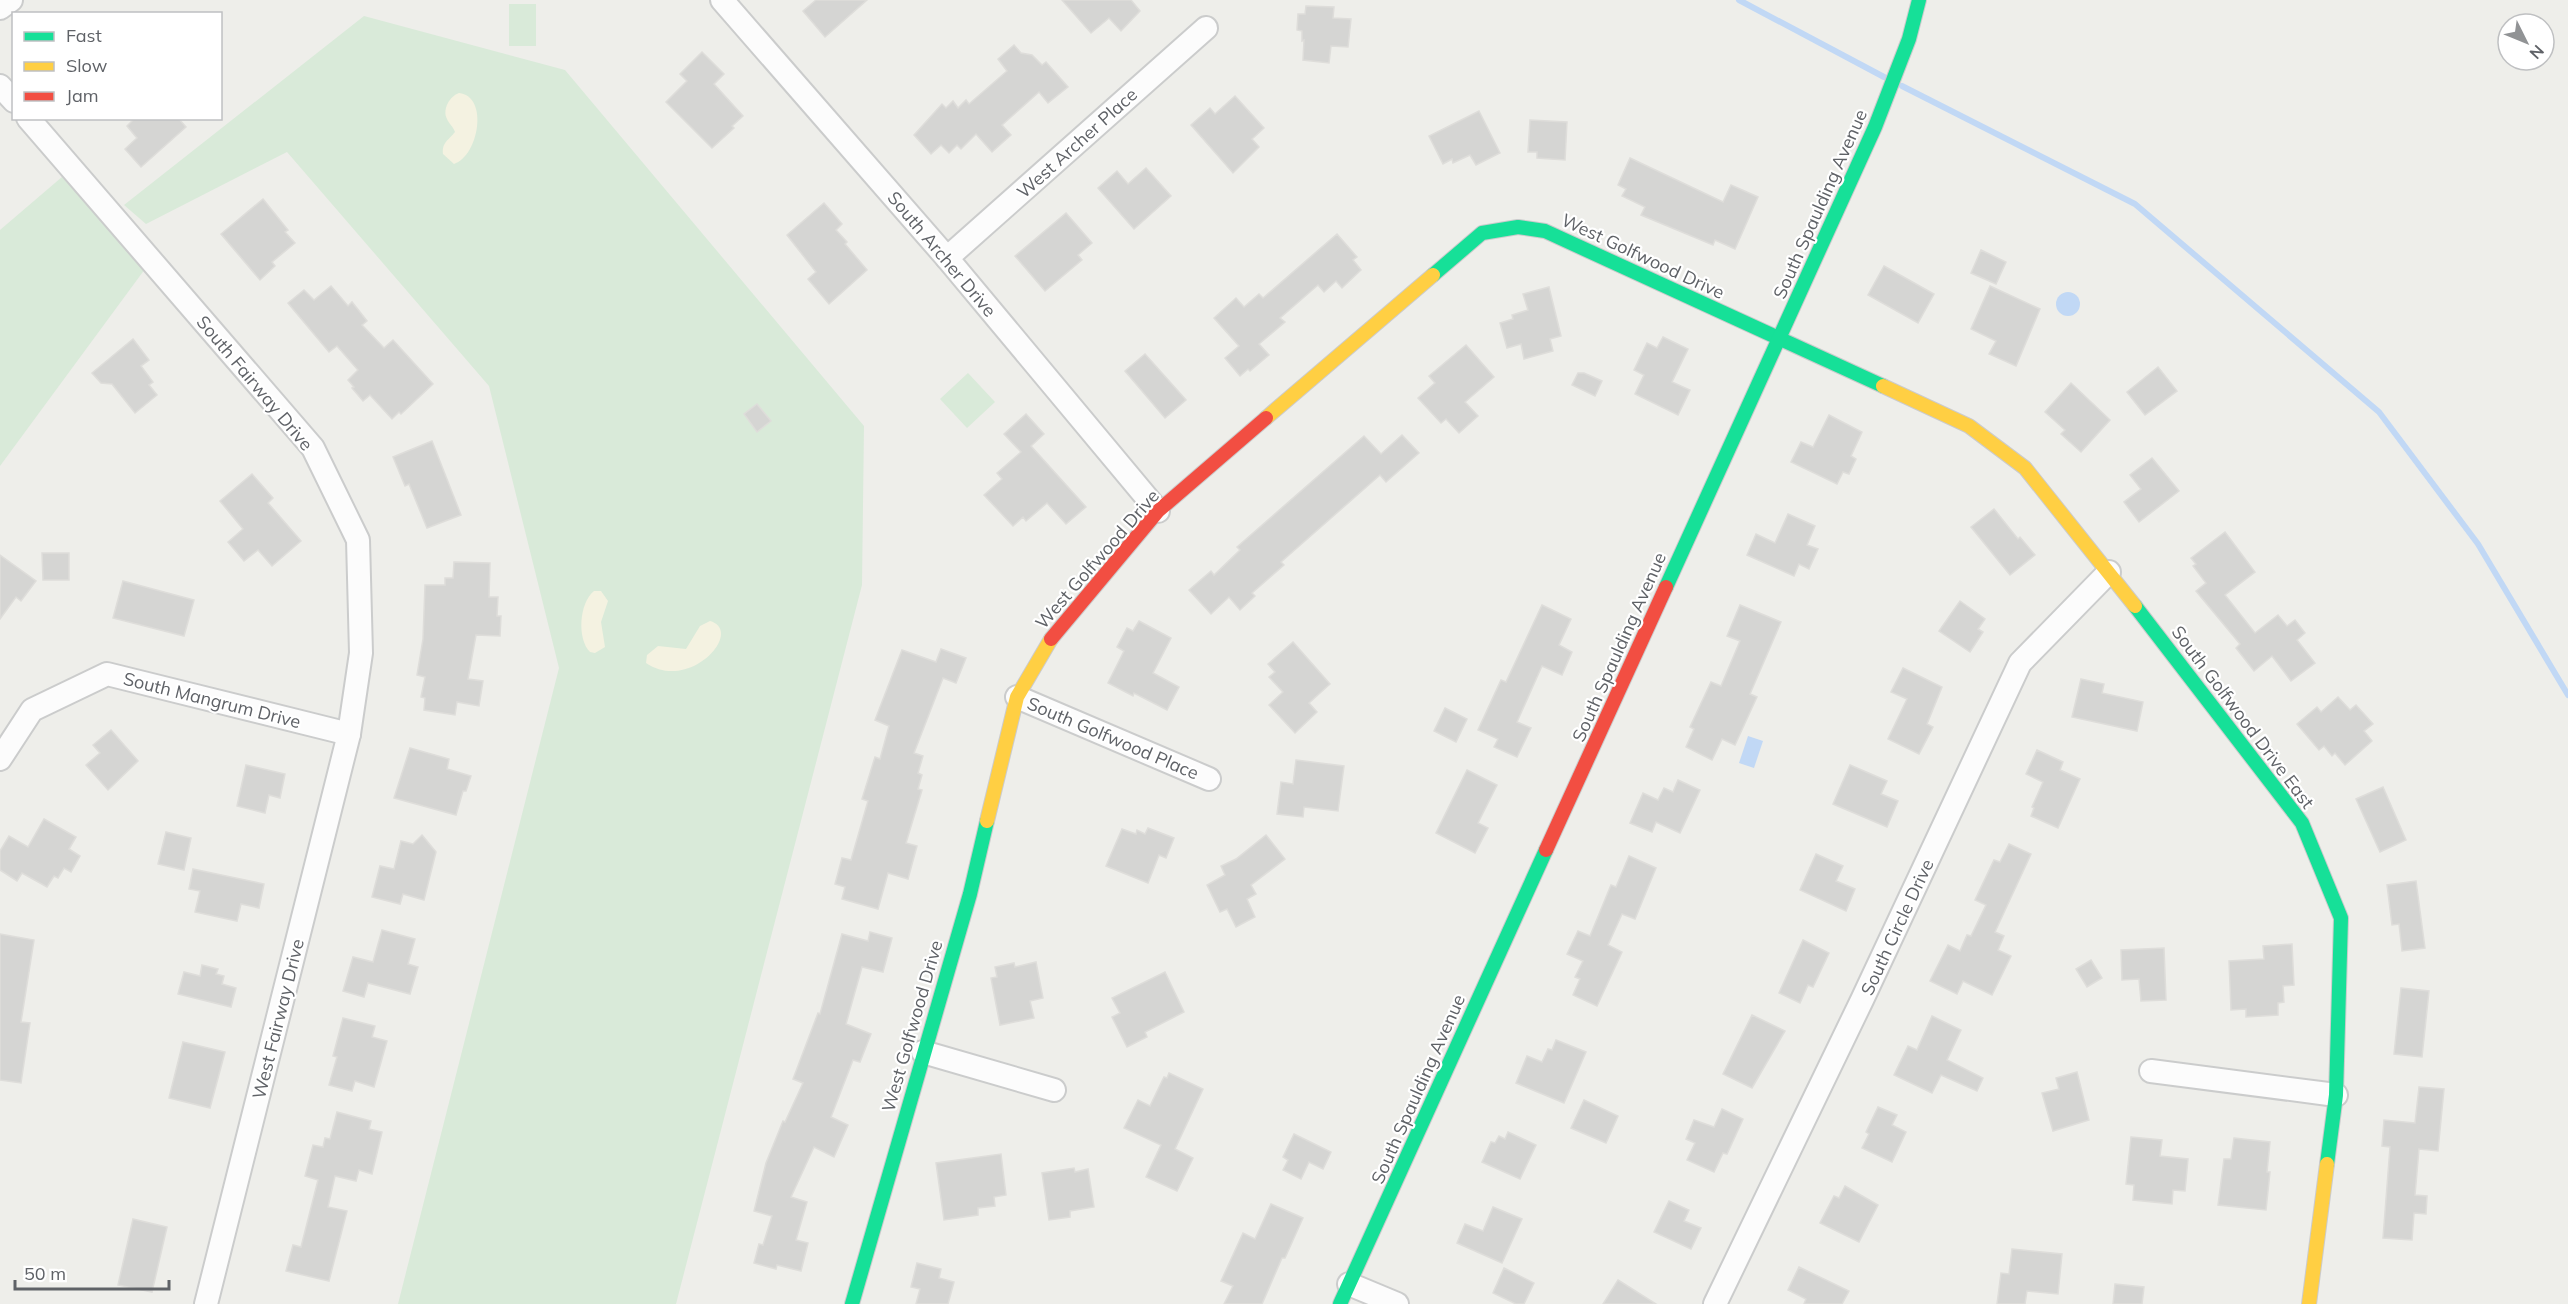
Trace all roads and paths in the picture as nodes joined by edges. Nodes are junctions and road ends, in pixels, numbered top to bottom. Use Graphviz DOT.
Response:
graph roads {
  1 [pos="11,0"];
  2 [pos="1918,0"];
  3 [pos="726,1"];
  4 [pos="0,8"];
  5 [pos="1206,28"];
  6 [pos="0,86"];
  7 [pos="12,100"];
  8 [pos="30,120"];
  9 [pos="947,258"];
  10 [pos="1779,339"];
  11 [pos="1158,511"];
  12 [pos="2109,572"];
  13 [pos="1017,697"];
  14 [pos="350,734"];
  15 [pos="0,759"];
  16 [pos="1209,779"];
  17 [pos="923,1052"];
  18 [pos="2151,1071"];
  19 [pos="1054,1090"];
  20 [pos="2336,1095"];
  21 [pos="1345,1294"];
  22 [pos="206,1304"];
  23 [pos="852,1304"];
  24 [pos="1397,1304"];
  25 [pos="1715,1304"];
  26 [pos="2309,1304"];
  1 -- 4 [label="street"];
  2 -- 10 [label="street, South Spaulding Avenue"];
  3 -- 9 [label="street, South Archer Drive"];
  5 -- 9 [label="street, West Archer Place"];
  6 -- 7 [label="street"];
  8 -- 14 [label="street, South Fairway Drive"];
  9 -- 11 [label="street, South Archer Drive"];
  10 -- 11 [label="street, West Golfwood Drive"];
  10 -- 12 [label="street, South Golfwood Drive East"];
  10 -- 21 [label="street, South Spaulding Avenue"];
  11 -- 13 [label="street, West Golfwood Drive"];
  12 -- 20 [label="street, South Golfwood Drive East"];
  12 -- 25 [label="street, South Circle Drive"];
  13 -- 16 [label="street, South Golfwood Place"];
  13 -- 17 [label="street, West Golfwood Drive"];
  14 -- 15 [label="street, South Mangrum Drive"];
  14 -- 22 [label="street, West Fairway Drive"];
  17 -- 19 [label="street"];
  17 -- 23 [label="street, West Golfwood Drive"];
  18 -- 20 [label="street"];
  20 -- 26 [label="street, South Golfwood Drive East"];
  21 -- 24 [label="street"];
}
